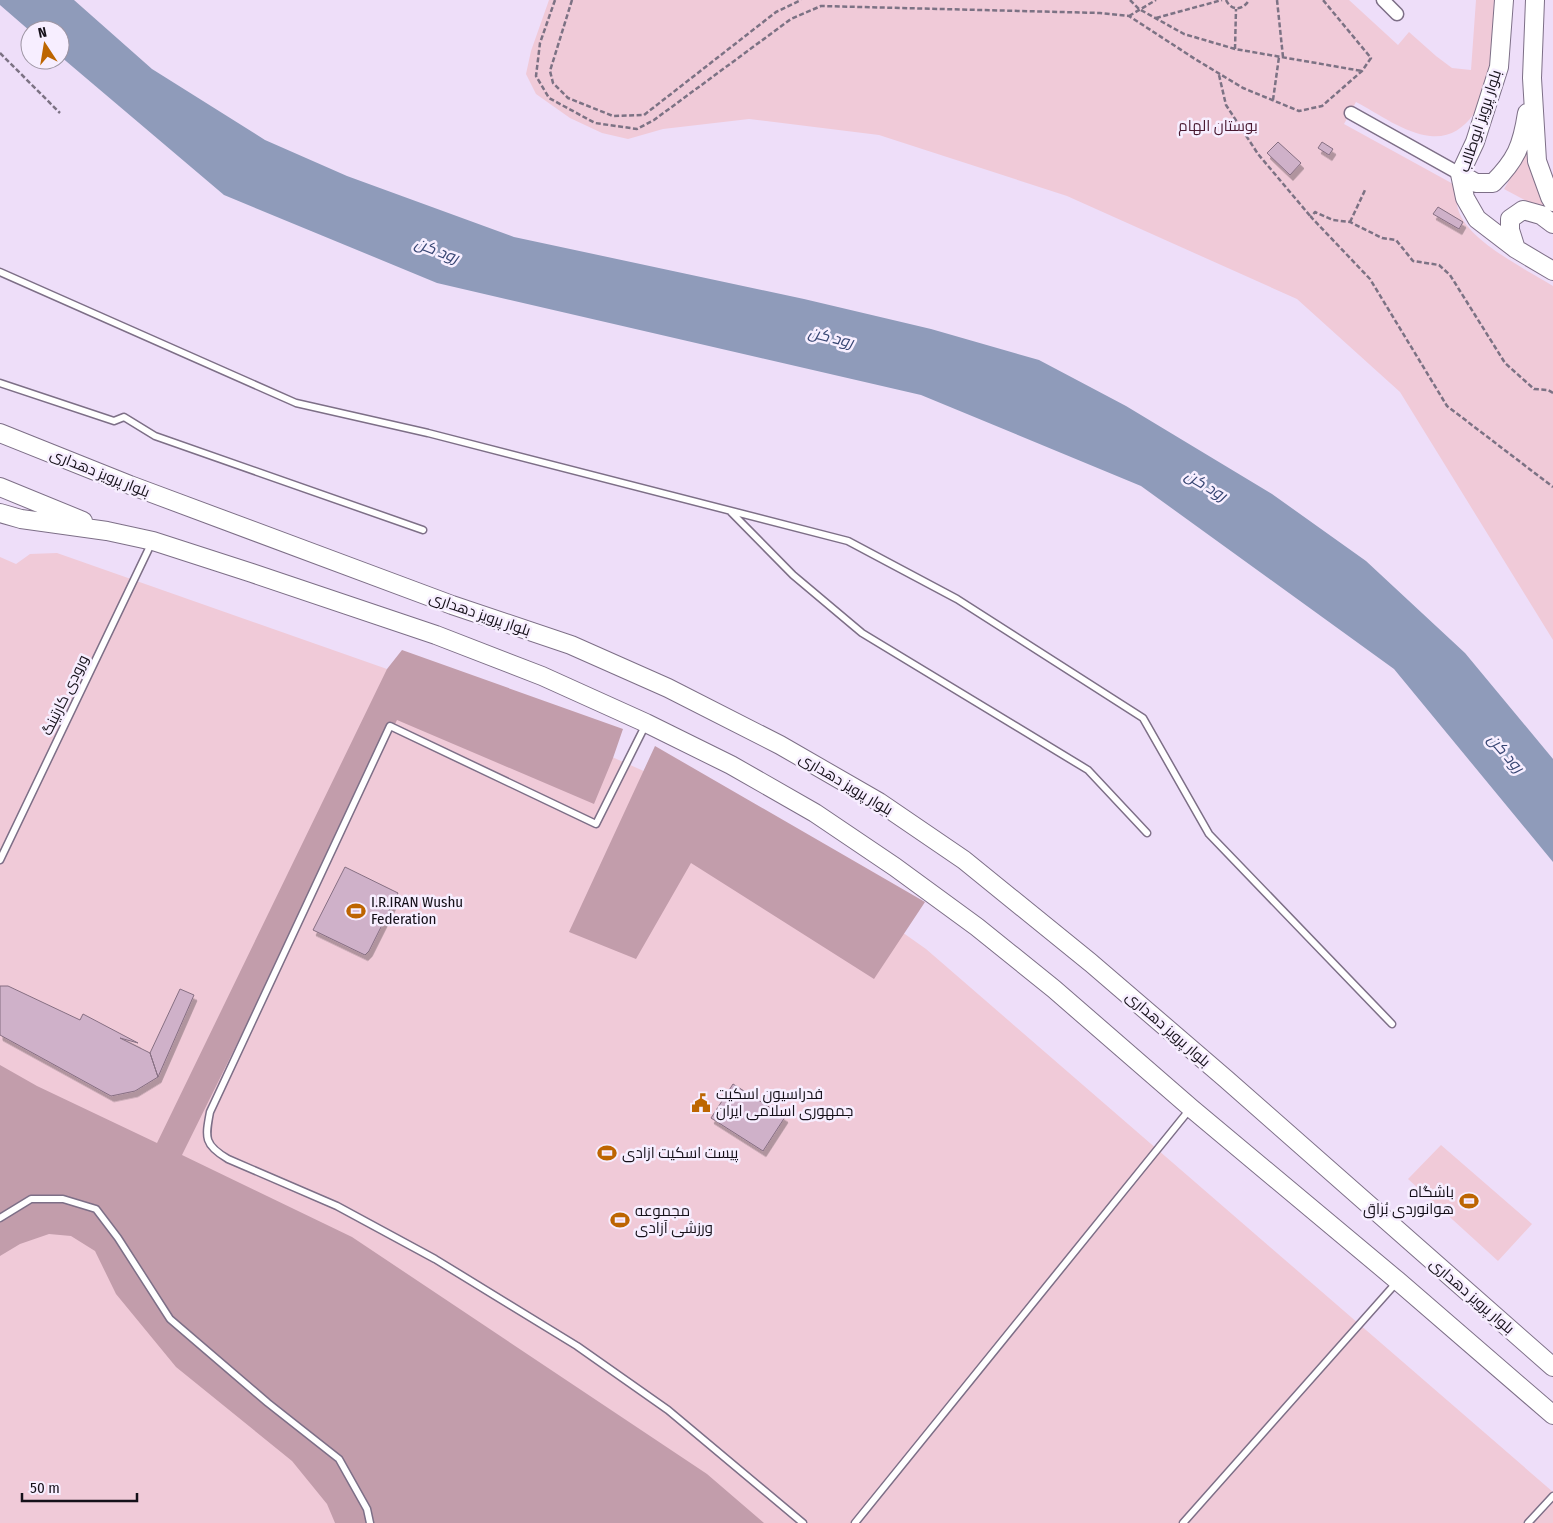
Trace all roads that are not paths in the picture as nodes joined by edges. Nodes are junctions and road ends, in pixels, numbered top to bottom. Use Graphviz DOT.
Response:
graph roads {
  1 [pos="1383,0"];
  2 [pos="1504,0"];
  3 [pos="1535,0"];
  4 [pos="1397,14"];
  5 [pos="1532,78"];
  6 [pos="1351,113"];
  7 [pos="1460,174"];
  8 [pos="1553,202"];
  9 [pos="1553,224"];
  10 [pos="1516,249"];
  11 [pos="1553,271"];
  12 [pos="0,272"];
  13 [pos="0,383"];
  14 [pos="0,432"];
  15 [pos="0,487"];
  16 [pos="730,511"];
  17 [pos="0,513"];
  18 [pos="423,530"];
  19 [pos="107,531"];
  20 [pos="153,541"];
  21 [pos="646,723"];
  22 [pos="1148,833"];
  23 [pos="0,860"];
  24 [pos="1392,1024"];
  25 [pos="1191,1108"];
  26 [pos="0,1218"];
  27 [pos="1398,1281"];
  28 [pos="1553,1367"];
  29 [pos="1553,1415"];
  30 [pos="1553,1496"];
  31 [pos="370,1523"];
  32 [pos="803,1523"];
  33 [pos="856,1523"];
  34 [pos="1182,1523"];
  35 [pos="1528,1523"];
  1 -- 4 [label="street"];
  2 -- 7 [label="main road, بلوار پرویز ابوطالب"];
  3 -- 5 [label="main road"];
  5 -- 7 [label="main road"];
  5 -- 8 [label="main road"];
  6 -- 7 [label="street"];
  7 -- 10 [label="main road, بلوار پرویز ابوطالب"];
  9 -- 10 [label="main road"];
  10 -- 11 [label="main road, بلوار پرویز ابوطالب"];
  12 -- 16 [label="lane"];
  13 -- 18 [label="lane"];
  14 -- 28 [label="main road, بلوار پرویز دهداری"];
  15 -- 19 [label="main road"];
  16 -- 22 [label="lane"];
  16 -- 24 [label="lane"];
  17 -- 19 [label="main road"];
  19 -- 20 [label="main road"];
  20 -- 21 [label="main road"];
  20 -- 23 [label="lane, ورودی کارتینگ"];
  21 -- 25 [label="main road"];
  21 -- 32 [label="lane"];
  25 -- 27 [label="main road"];
  25 -- 33 [label="lane"];
  26 -- 31 [label="lane"];
  27 -- 29 [label="main road"];
  27 -- 34 [label="lane"];
  30 -- 35 [label="lane"];
}
